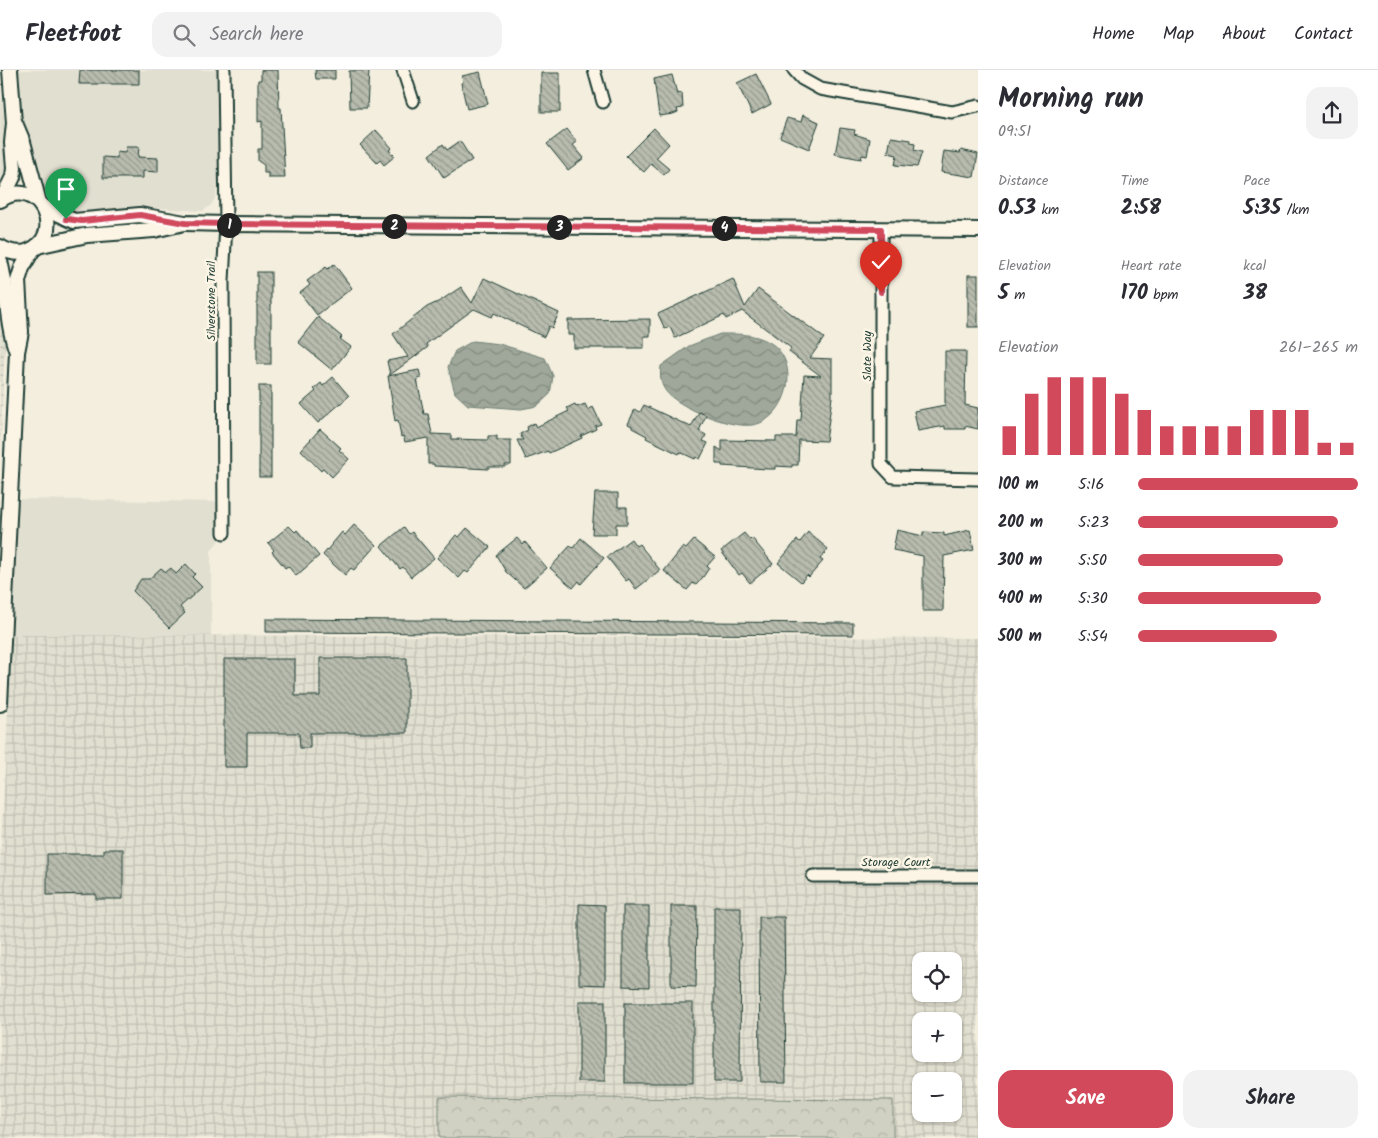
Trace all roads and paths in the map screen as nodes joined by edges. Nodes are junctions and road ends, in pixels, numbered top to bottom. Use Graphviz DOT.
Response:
graph roads {
  1 [pos="10,70"];
  2 [pos="224,70"];
  3 [pos="403,70"];
  4 [pos="594,70"];
  5 [pos="794,70"];
  6 [pos="413,101"];
  7 [pos="603,102"];
  8 [pos="978,106"];
  9 [pos="14,123"];
  10 [pos="1,200"];
  11 [pos="40,204"];
  12 [pos="185,223"];
  13 [pos="226,224"];
  14 [pos="881,229"];
  15 [pos="978,230"];
  16 [pos="0,247"];
  17 [pos="35,248"];
  18 [pos="0,261"];
  19 [pos="17,352"];
  20 [pos="978,479"];
  21 [pos="224,533"];
  22 [pos="0,704"];
  23 [pos="813,876"];
  24 [pos="978,876"];
  1 -- 9 [label="main road"];
  2 -- 13 [label="street, Silverstone Trail"];
  3 -- 6 [label="street"];
  4 -- 7 [label="street"];
  5 -- 8 [label="street"];
  9 -- 10 [label="main road"];
  9 -- 11 [label="main road"];
  10 -- 11 [label="main road"];
  11 -- 12 [label="main road"];
  11 -- 17 [label="main road"];
  12 -- 13 [label="main road"];
  12 -- 17 [label="main road"];
  13 -- 14 [label="main road"];
  13 -- 21 [label="street, Silverstone Trail"];
  14 -- 15 [label="main road"];
  14 -- 20 [label="street, Slate Way"];
  16 -- 17 [label="main road"];
  17 -- 19 [label="main road"];
  18 -- 19 [label="main road"];
  19 -- 22 [label="main road"];
  23 -- 24 [label="street, Storage Court"];
}
